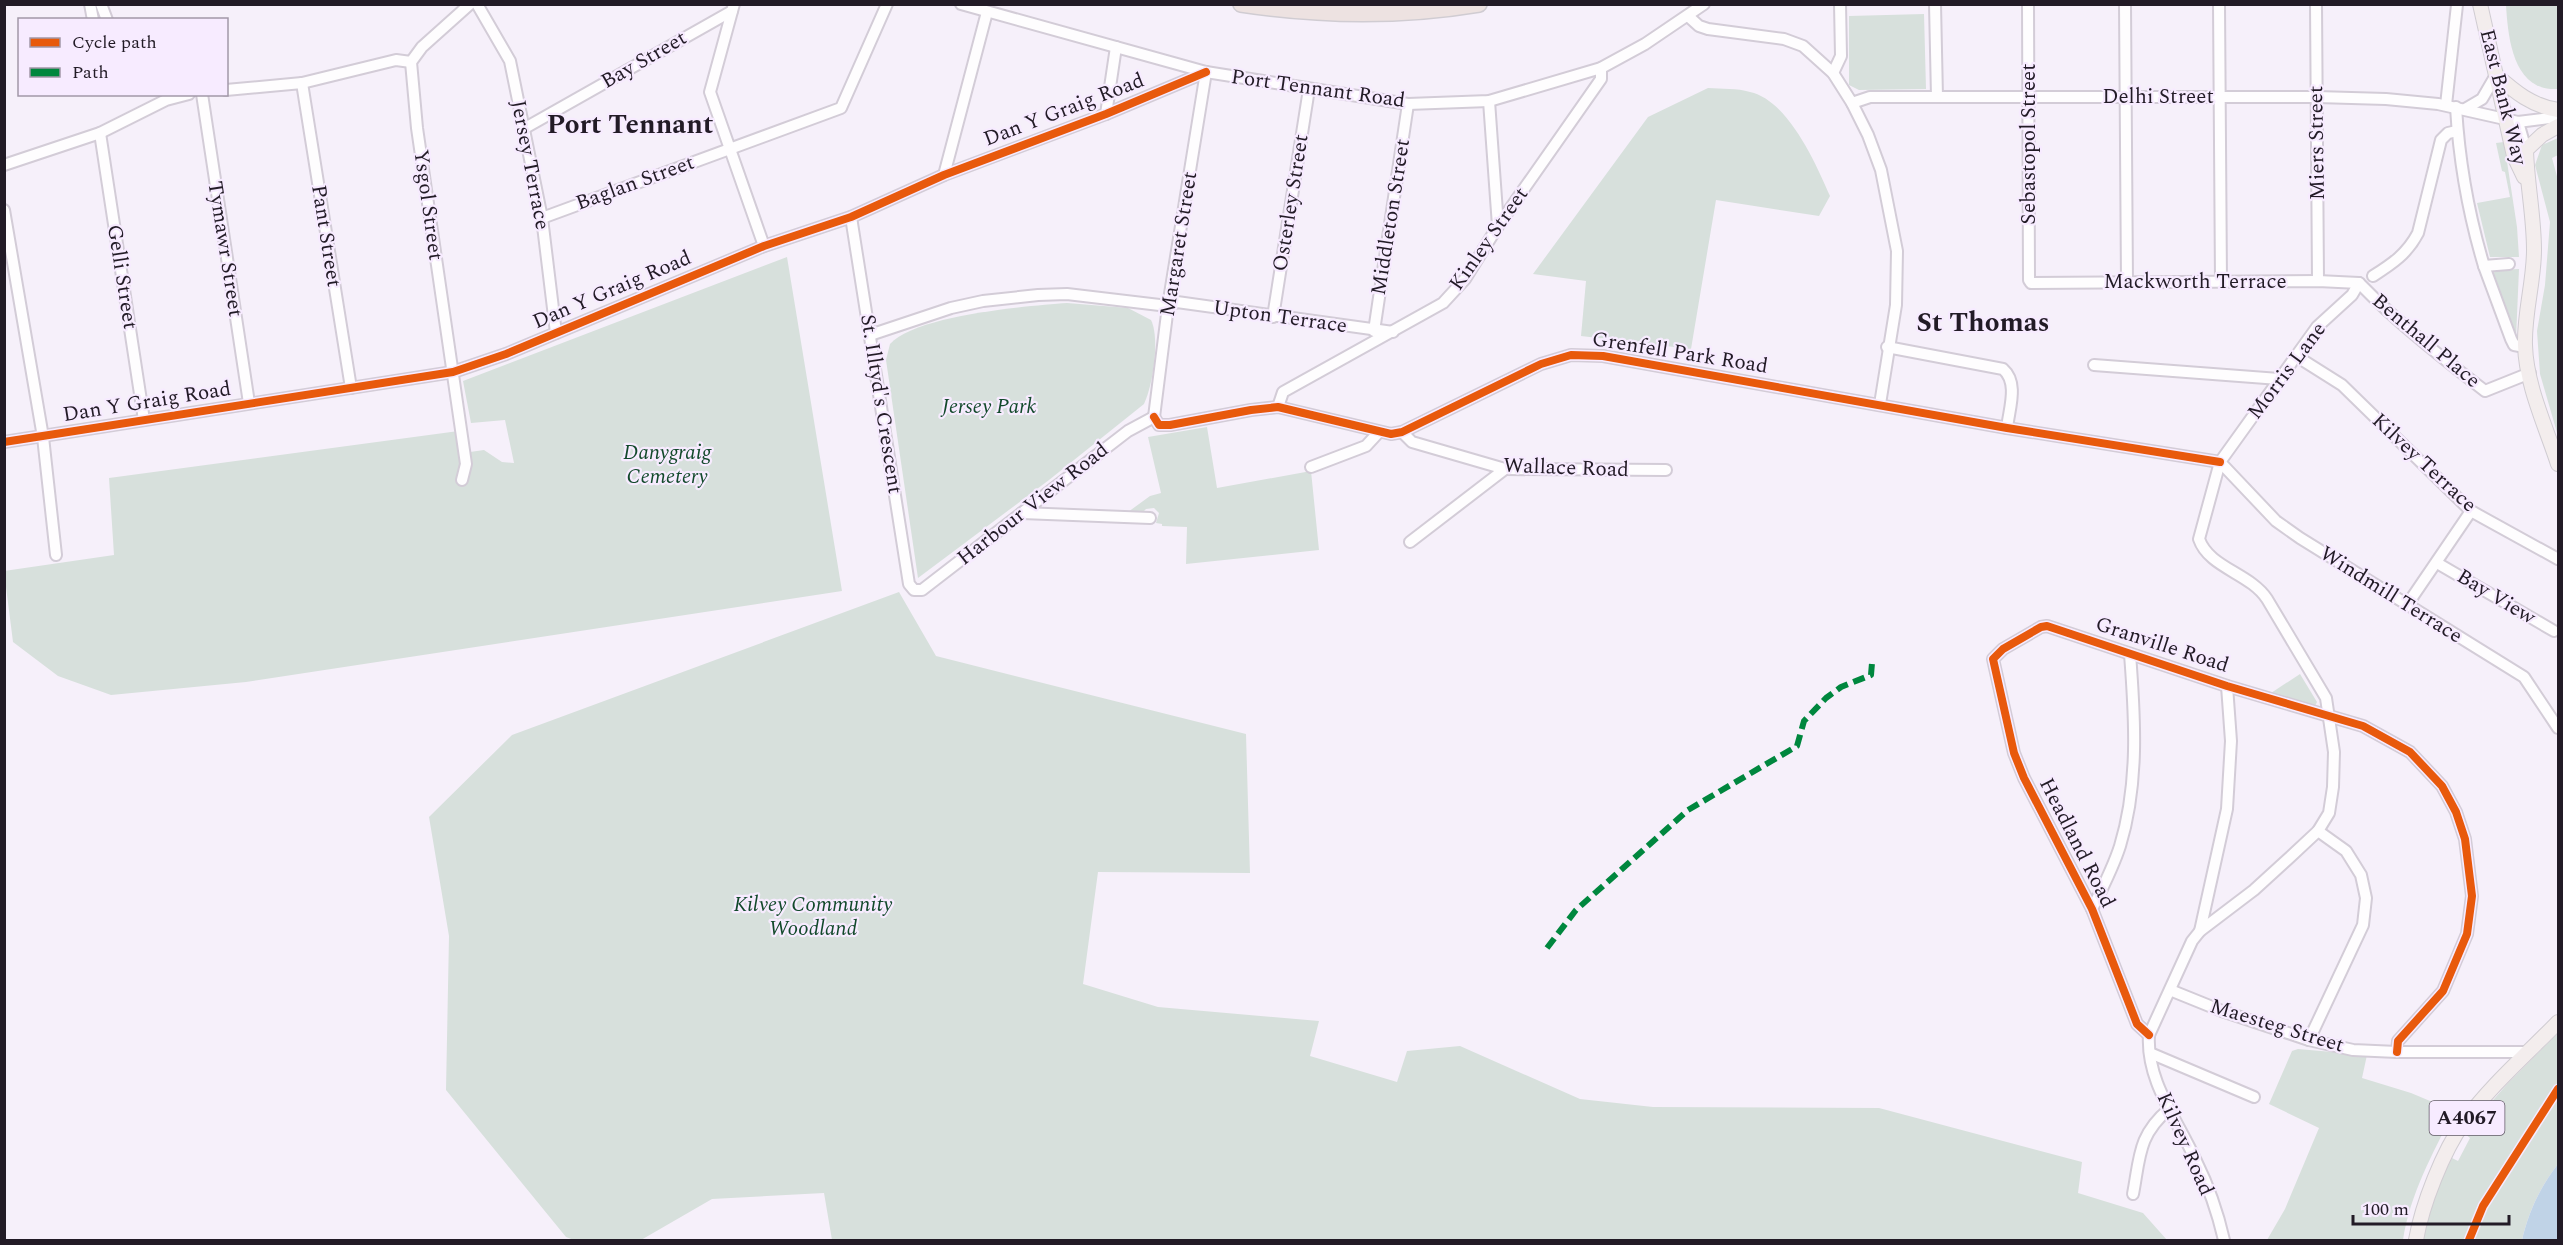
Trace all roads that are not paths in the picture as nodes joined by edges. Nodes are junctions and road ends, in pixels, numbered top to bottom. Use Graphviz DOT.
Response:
graph roads {
  1 [pos="470,4"];
  2 [pos="477,4"];
  3 [pos="887,4"];
  4 [pos="961,4"];
  5 [pos="1241,4"];
  6 [pos="1479,4"];
  7 [pos="1840,4"];
  8 [pos="1935,4"];
  9 [pos="2028,4"];
  10 [pos="2125,4"];
  11 [pos="2218,4"];
  12 [pos="2316,4"];
  13 [pos="2457,5"];
  14 [pos="1700,6"];
  15 [pos="2482,6"];
  16 [pos="733,8"];
  17 [pos="987,12"];
  18 [pos="1688,16"];
  19 [pos="1116,47"];
  20 [pos="411,62"];
  21 [pos="1601,68"];
  22 [pos="1206,72"];
  23 [pos="1833,73"];
  24 [pos="2496,75"];
  25 [pos="302,83"];
  26 [pos="1309,89"];
  27 [pos="228,90"];
  28 [pos="181,96"];
  29 [pos="202,96"];
  30 [pos="1936,97"];
  31 [pos="2030,97"];
  32 [pos="2126,97"];
  33 [pos="2219,98"];
  34 [pos="2317,98"];
  35 [pos="1489,101"];
  36 [pos="1852,103"];
  37 [pos="1408,104"];
  38 [pos="2456,107"];
  39 [pos="2559,110"];
  40 [pos="1106,114"];
  41 [pos="2559,117"];
  42 [pos="2512,121"];
  43 [pos="2559,126"];
  44 [pos="525,128"];
  45 [pos="2457,131"];
  46 [pos="100,134"];
  47 [pos="729,149"];
  48 [pos="2526,150"];
  49 [pos="4,165"];
  50 [pos="944,175"];
  51 [pos="2527,184"];
  52 [pos="4,210"];
  53 [pos="851,217"];
  54 [pos="542,218"];
  55 [pos="1498,226"];
  56 [pos="764,246"];
  57 [pos="2509,264"];
  58 [pos="2484,266"];
  59 [pos="2373,276"];
  60 [pos="2318,281"];
  61 [pos="2031,282"];
  62 [pos="2221,282"];
  63 [pos="2127,283"];
  64 [pos="2359,283"];
  65 [pos="1168,306"];
  66 [pos="1273,317"];
  67 [pos="1374,331"];
  68 [pos="1393,332"];
  69 [pos="556,333"];
  70 [pos="870,335"];
  71 [pos="1887,347"];
  72 [pos="2525,347"];
  73 [pos="2296,356"];
  74 [pos="2094,365"];
  75 [pos="453,372"];
  76 [pos="2530,373"];
  77 [pos="2279,379"];
  78 [pos="351,388"];
  79 [pos="249,403"];
  80 [pos="1880,404"];
  81 [pos="1278,407"];
  82 [pos="1154,417"];
  83 [pos="144,420"];
  84 [pos="2007,428"];
  85 [pos="1402,432"];
  86 [pos="1378,433"];
  87 [pos="43,437"];
  88 [pos="4,442"];
  89 [pos="2220,462"];
  90 [pos="2559,464"];
  91 [pos="1311,467"];
  92 [pos="1505,469"];
  93 [pos="1665,470"];
  94 [pos="462,480"];
  95 [pos="2471,512"];
  96 [pos="1022,513"];
  97 [pos="1150,518"];
  98 [pos="1410,542"];
  99 [pos="56,555"];
  100 [pos="2559,559"];
  101 [pos="2438,562"];
  102 [pos="914,590"];
  103 [pos="2407,605"];
  104 [pos="2554,631"];
  105 [pos="2130,654"];
  106 [pos="1993,658"];
  107 [pos="2227,686"];
  108 [pos="2329,715"];
  109 [pos="2559,728"];
  110 [pos="2318,831"];
  111 [pos="2092,909"];
  112 [pos="2200,931"];
  113 [pos="2170,990"];
  114 [pos="2559,1022"];
  115 [pos="2149,1035"];
  116 [pos="2310,1040"];
  117 [pos="2149,1050"];
  118 [pos="2397,1052"];
  119 [pos="2529,1052"];
  120 [pos="2254,1097"];
  121 [pos="2169,1109"];
  122 [pos="2133,1194"];
  123 [pos="2224,1240"];
  124 [pos="2416,1240"];
  1 -- 20 [label="street"];
  2 -- 44 [label="street, Jersey Terrace"];
  3 -- 47 [label="street, Baglan Street"];
  4 -- 17 [label="street, Port Tennant Road"];
  5 -- 6 [label="highway"];
  7 -- 23 [label="street"];
  8 -- 30 [label="street"];
  9 -- 31 [label="street, Sebastopol Street"];
  10 -- 32 [label="street"];
  11 -- 33 [label="street"];
  12 -- 34 [label="street, Miers Street"];
  13 -- 38 [label="street"];
  14 -- 18 [label="street, Port Tennant Road"];
  15 -- 24 [label="main road, East Bank Way"];
  16 -- 44 [label="street, Bay Street"];
  16 -- 47 [label="street"];
  17 -- 19 [label="street, Port Tennant Road"];
  17 -- 50 [label="street"];
  18 -- 21 [label="street, Port Tennant Road"];
  18 -- 23 [label="street"];
  19 -- 22 [label="street, Port Tennant Road"];
  19 -- 40 [label="street"];
  20 -- 25 [label="street"];
  20 -- 75 [label="street, Ysgol Street"];
  21 -- 35 [label="street, Port Tennant Road"];
  21 -- 55 [label="street, Kinley Street"];
  22 -- 26 [label="street, Port Tennant Road"];
  22 -- 40 [label="street, Dan Y Graig Road"];
  22 -- 65 [label="street, Margaret Street"];
  23 -- 36 [label="street"];
  24 -- 38 [label="street"];
  24 -- 39 [label="main road"];
  24 -- 42 [label="main road, East Bank Way"];
  25 -- 27 [label="street"];
  25 -- 78 [label="street, Pant Street"];
  26 -- 37 [label="street, Port Tennant Road"];
  26 -- 66 [label="street, Osterley Street"];
  28 -- 46 [label="street"];
  29 -- 79 [label="street, Tymawr Street"];
  30 -- 31 [label="street, Delhi Street"];
  30 -- 36 [label="street, Delhi Street"];
  31 -- 32 [label="street, Delhi Street"];
  31 -- 61 [label="street, Sebastopol Street"];
  32 -- 33 [label="street, Delhi Street"];
  32 -- 63 [label="street"];
  33 -- 34 [label="street, Delhi Street"];
  33 -- 62 [label="street"];
  34 -- 38 [label="street, Delhi Street"];
  34 -- 60 [label="street, Miers Street"];
  35 -- 37 [label="street, Port Tennant Road"];
  35 -- 55 [label="street"];
  36 -- 71 [label="street"];
  37 -- 67 [label="street, Middleton Street"];
  38 -- 42 [label="street, Delhi Street"];
  38 -- 45 [label="street"];
  40 -- 50 [label="street, Dan Y Graig Road"];
  41 -- 42 [label="street, Delhi Street"];
  42 -- 48 [label="street"];
  42 -- 51 [label="main road, East Bank Way"];
  43 -- 48 [label="main road, East Bank Way"];
  44 -- 54 [label="street, Jersey Terrace"];
  45 -- 58 [label="street"];
  45 -- 59 [label="street"];
  46 -- 49 [label="street"];
  46 -- 83 [label="street, Gelli Street"];
  47 -- 54 [label="street, Baglan Street"];
  47 -- 56 [label="street"];
  48 -- 51 [label="main road, East Bank Way"];
  50 -- 53 [label="street, Dan Y Graig Road"];
  51 -- 72 [label="main road, East Bank Way"];
  52 -- 87 [label="street"];
  53 -- 56 [label="street, Dan Y Graig Road"];
  53 -- 70 [label="street, St. Illtyd's Crescent"];
  54 -- 69 [label="street, Jersey Terrace"];
  55 -- 68 [label="street, Kinley Street"];
  56 -- 69 [label="street, Dan Y Graig Road"];
  57 -- 58 [label="street"];
  58 -- 72 [label="street"];
  60 -- 62 [label="street, Mackworth Terrace"];
  60 -- 64 [label="street, Mackworth Terrace"];
  61 -- 63 [label="street, Mackworth Terrace"];
  62 -- 63 [label="street, Mackworth Terrace"];
  64 -- 73 [label="street, Morris Lane"];
  64 -- 76 [label="street, Benthall Place"];
  65 -- 66 [label="street, Upton Terrace"];
  65 -- 70 [label="street, Upton Terrace"];
  65 -- 82 [label="street, Margaret Street"];
  66 -- 67 [label="street, Upton Terrace"];
  67 -- 68 [label="street, Upton Terrace"];
  68 -- 81 [label="street, Kinley Street"];
  69 -- 75 [label="street, Dan Y Graig Road"];
  70 -- 102 [label="street, St. Illtyd's Crescent"];
  71 -- 80 [label="street"];
  71 -- 84 [label="street"];
  72 -- 76 [label="main road, East Bank Way"];
  73 -- 77 [label="street, Morris Lane"];
  73 -- 95 [label="street, Kilvey Terrace"];
  74 -- 77 [label="street"];
  75 -- 78 [label="street, Dan Y Graig Road"];
  75 -- 94 [label="street, Ysgol Street"];
  76 -- 90 [label="main road, East Bank Way"];
  77 -- 89 [label="street, Morris Lane"];
  78 -- 79 [label="street, Dan Y Graig Road"];
  79 -- 83 [label="street, Dan Y Graig Road"];
  80 -- 84 [label="street, Grenfell Park Road"];
  80 -- 85 [label="street, Grenfell Park Road"];
  81 -- 82 [label="street, Grenfell Park Road"];
  81 -- 86 [label="street, Grenfell Park Road"];
  82 -- 96 [label="street, Harbour View Road"];
  83 -- 87 [label="street, Dan Y Graig Road"];
  84 -- 89 [label="street, Grenfell Park Road"];
  85 -- 86 [label="street, Grenfell Park Road"];
  85 -- 92 [label="street, Wallace Road"];
  86 -- 91 [label="street"];
  87 -- 88 [label="street, Dan Y Graig Road"];
  87 -- 99 [label="street"];
  89 -- 103 [label="street, Windmill Terrace"];
  89 -- 108 [label="street"];
  92 -- 93 [label="street, Wallace Road"];
  92 -- 98 [label="street"];
  95 -- 100 [label="street, Kilvey Terrace"];
  95 -- 101 [label="street"];
  96 -- 97 [label="street"];
  96 -- 102 [label="street, Harbour View Road"];
  101 -- 103 [label="street"];
  101 -- 104 [label="street, Bay View"];
  103 -- 109 [label="street, Windmill Terrace"];
  105 -- 106 [label="street, Granville Road"];
  105 -- 107 [label="street, Granville Road"];
  105 -- 111 [label="street"];
  106 -- 111 [label="street, Headland Road"];
  107 -- 108 [label="street, Granville Road"];
  107 -- 112 [label="street"];
  108 -- 110 [label="street"];
  108 -- 118 [label="street, Granville Road"];
  110 -- 112 [label="street"];
  110 -- 116 [label="street"];
  111 -- 115 [label="street, Headland Road"];
  112 -- 113 [label="street"];
  113 -- 115 [label="street"];
  113 -- 116 [label="street, Maesteg Street"];
  114 -- 119 [label="main road, A4067"];
  115 -- 117 [label="street"];
  116 -- 118 [label="street, Maesteg Street"];
  117 -- 120 [label="street"];
  117 -- 121 [label="street, Kilvey Road"];
  118 -- 119 [label="street, Maesteg Street"];
  119 -- 124 [label="main road, A4067"];
  121 -- 122 [label="street"];
  121 -- 123 [label="street, Kilvey Road"];
}
